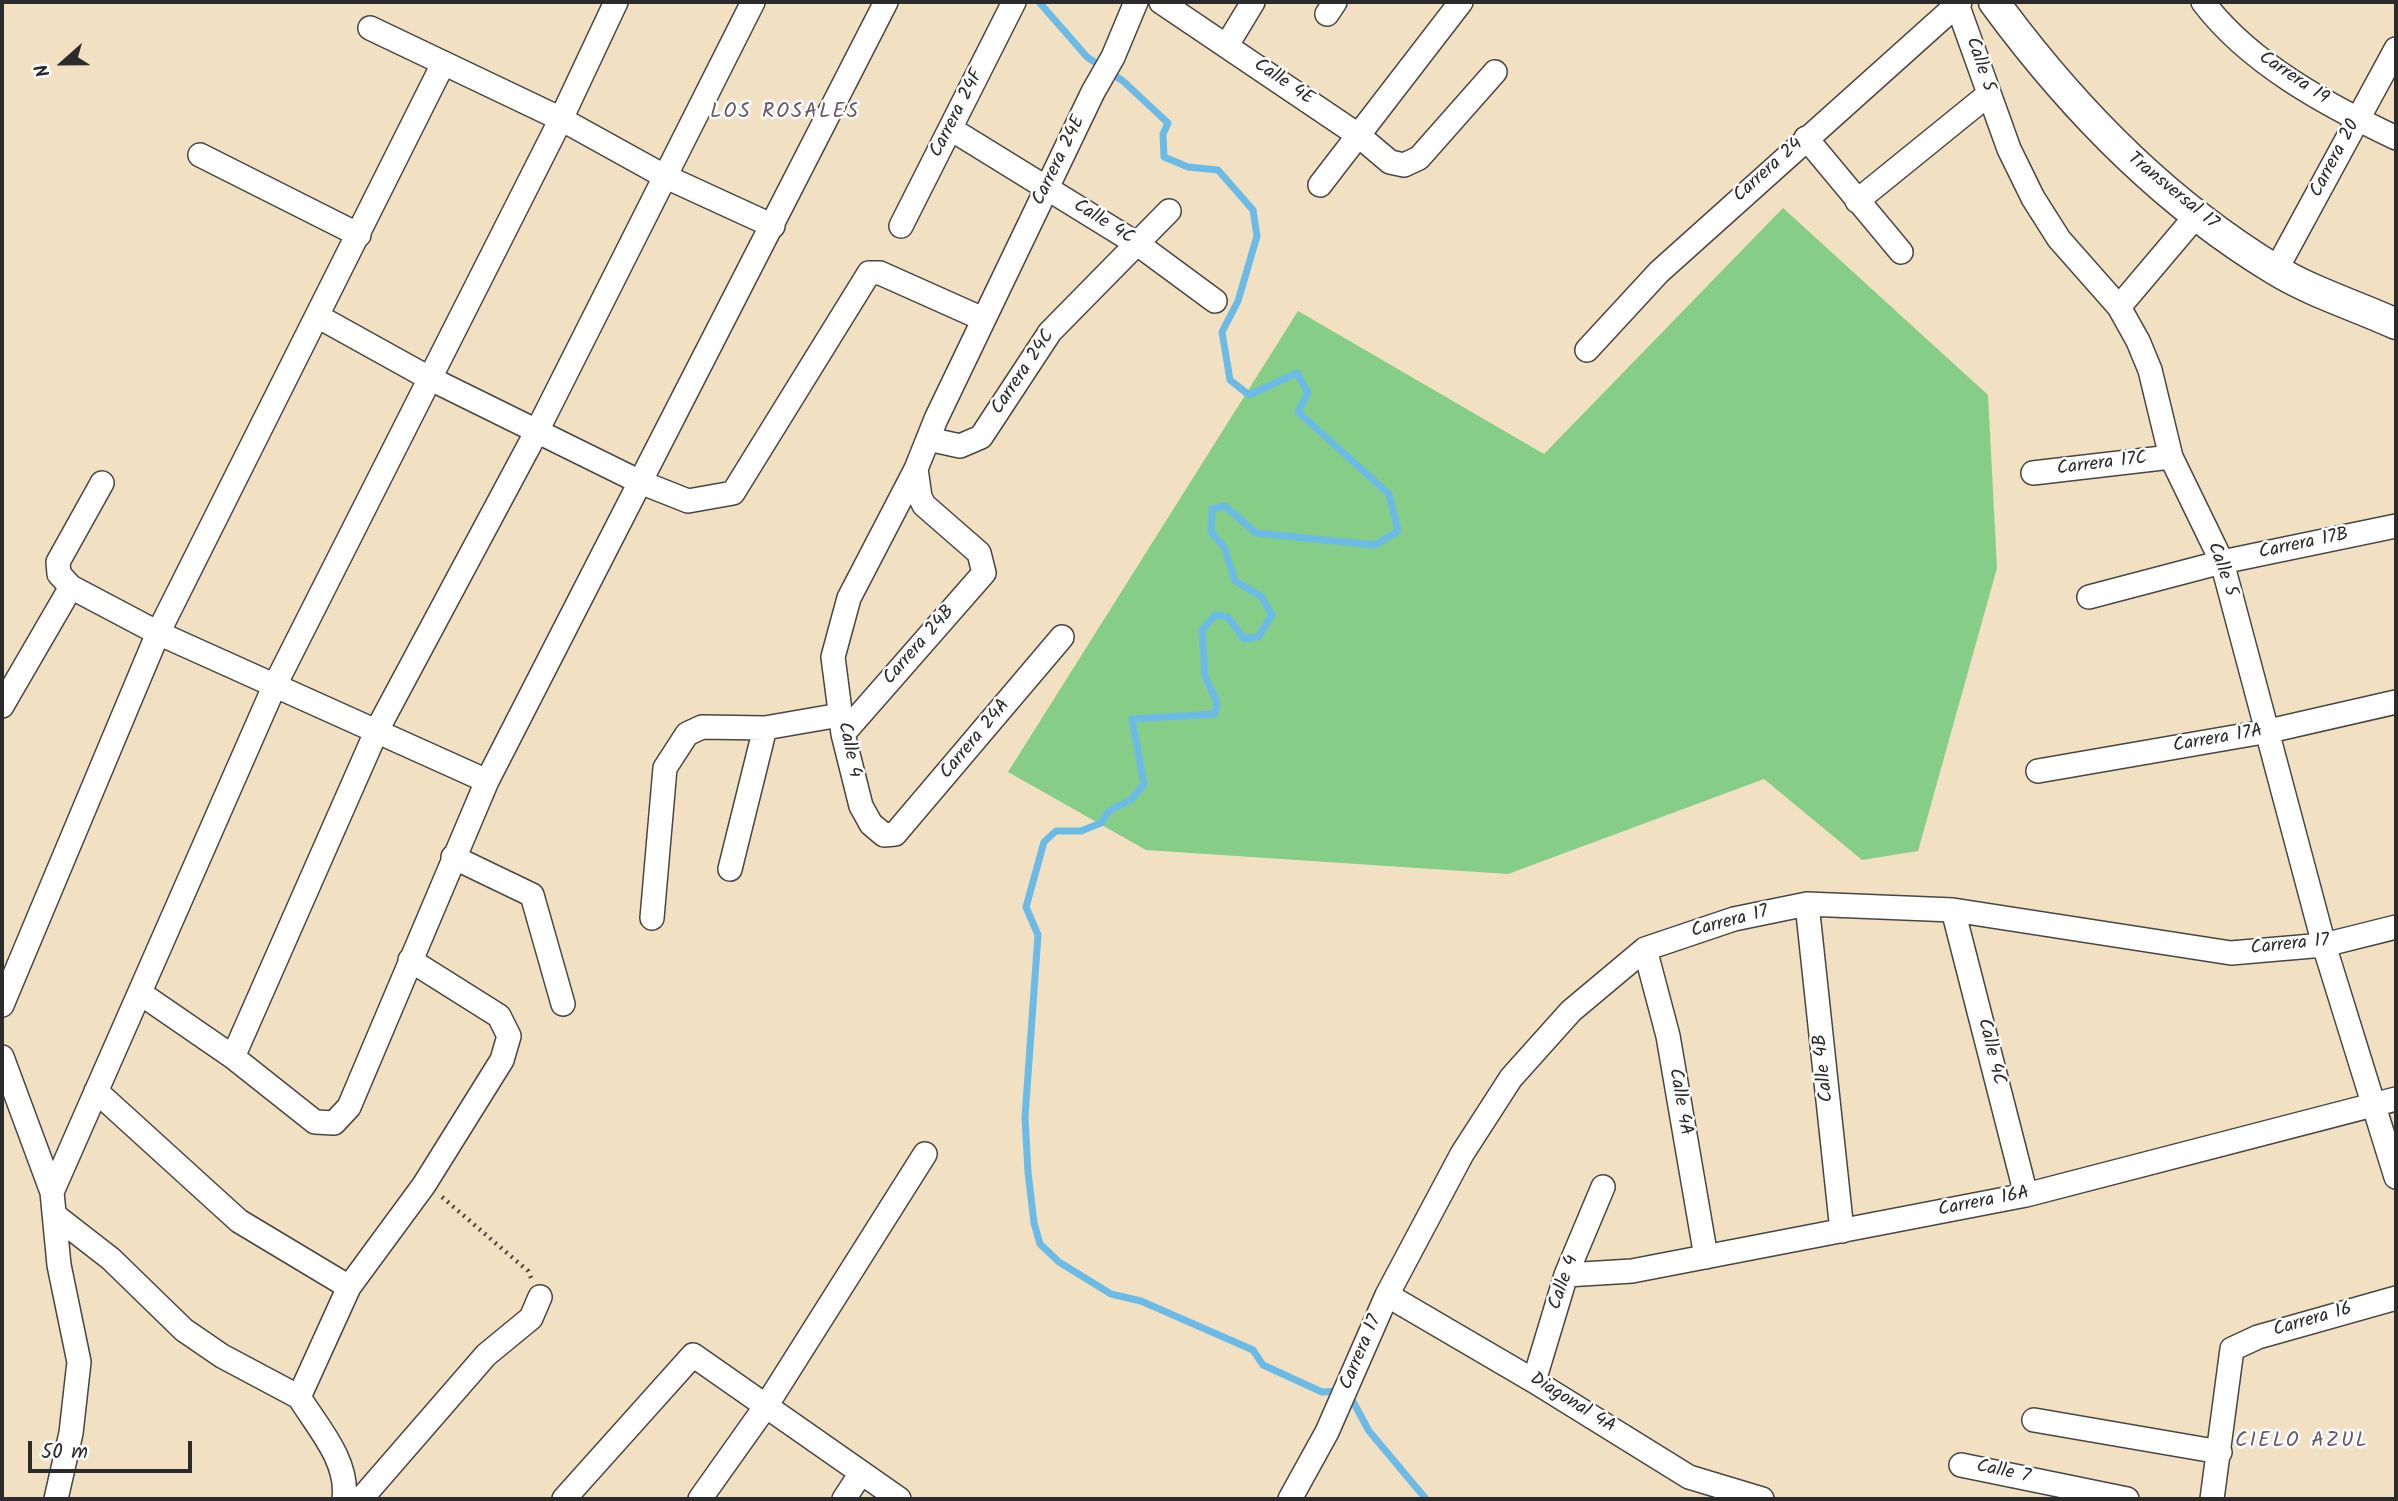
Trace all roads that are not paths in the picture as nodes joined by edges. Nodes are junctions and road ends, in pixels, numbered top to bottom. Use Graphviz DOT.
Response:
graph roads {
  1 [pos="616,2"];
  2 [pos="753,2"];
  3 [pos="886,2"];
  4 [pos="1136,2"];
  5 [pos="1161,2"];
  6 [pos="1253,2"];
  7 [pos="1461,2"];
  8 [pos="1994,2"];
  9 [pos="2203,2"];
  10 [pos="1012,3"];
  11 [pos="1959,3"];
  12 [pos="370,28"];
  13 [pos="1227,45"];
  14 [pos="2396,49"];
  15 [pos="443,64"];
  16 [pos="1495,72"];
  17 [pos="1989,93"];
  18 [pos="561,119"];
  19 [pos="2357,120"];
  20 [pos="951,129"];
  21 [pos="1359,135"];
  22 [pos="1805,138"];
  23 [pos="2396,138"];
  24 [pos="200,155"];
  25 [pos="664,176"];
  26 [pos="1320,185"];
  27 [pos="1047,188"];
  28 [pos="1857,201"];
  29 [pos="1169,211"];
  30 [pos="2196,216"];
  31 [pos="773,226"];
  32 [pos="901,226"];
  33 [pos="359,235"];
  34 [pos="1139,245"];
  35 [pos="1901,252"];
  36 [pos="2276,270"];
  37 [pos="1215,301"];
  38 [pos="2119,307"];
  39 [pos="319,317"];
  40 [pos="983,319"];
  41 [pos="2396,324"];
  42 [pos="1587,350"];
  43 [pos="429,378"];
  44 [pos="537,431"];
  45 [pos="928,439"];
  46 [pos="2171,457"];
  47 [pos="916,469"];
  48 [pos="2033,473"];
  49 [pos="640,482"];
  50 [pos="102,483"];
  51 [pos="2396,526"];
  52 [pos="2222,562"];
  53 [pos="71,587"];
  54 [pos="2089,597"];
  55 [pos="158,633"];
  56 [pos="1062,637"];
  57 [pos="274,687"];
  58 [pos="2396,702"];
  59 [pos="2,706"];
  60 [pos="841,725"];
  61 [pos="765,728"];
  62 [pos="377,730"];
  63 [pos="2269,731"];
  64 [pos="2038,771"];
  65 [pos="487,781"];
  66 [pos="884,835"];
  67 [pos="453,858"];
  68 [pos="730,869"];
  69 [pos="1807,904"];
  70 [pos="1953,910"];
  71 [pos="652,918"];
  72 [pos="2396,927"];
  73 [pos="2324,945"];
  74 [pos="1646,949"];
  75 [pos="410,960"];
  76 [pos="140,993"];
  77 [pos="563,1004"];
  78 [pos="2,1005"];
  79 [pos="2,1057"];
  80 [pos="233,1057"];
  81 [pos="96,1091"];
  82 [pos="2396,1099"];
  83 [pos="2373,1105"];
  84 [pos="925,1154"];
  85 [pos="2396,1177"];
  86 [pos="1603,1187"];
  87 [pos="52,1192"];
  88 [pos="2026,1195"];
  89 [pos="57,1217"];
  90 [pos="1842,1231"];
  91 [pos="1706,1257"];
  92 [pos="1566,1276"];
  93 [pos="349,1287"];
  94 [pos="1387,1296"];
  95 [pos="540,1297"];
  96 [pos="2396,1298"];
  97 [pos="1534,1381"];
  98 [pos="299,1397"];
  99 [pos="766,1406"];
  100 [pos="2034,1420"];
  101 [pos="2220,1452"];
  102 [pos="1961,1465"];
  103 [pos="862,1473"];
  104 [pos="56,1499"];
  105 [pos="344,1499"];
  106 [pos="360,1499"];
  107 [pos="564,1499"];
  108 [pos="700,1499"];
  109 [pos="844,1499"];
  110 [pos="899,1499"];
  111 [pos="1290,1499"];
  112 [pos="1762,1499"];
  113 [pos="2127,1499"];
  114 [pos="2212,1499"];
  1 -- 18 [label="street"];
  2 -- 25 [label="street"];
  3 -- 31 [label="street"];
  4 -- 27 [label="street, Carrera 24E"];
  5 -- 13 [label="street, Calle 4E"];
  6 -- 13 [label="street"];
  7 -- 21 [label="street"];
  8 -- 30 [label="street, Transversal 17"];
  9 -- 19 [label="street, Carrera 19"];
  10 -- 20 [label="street, Carrera 24F"];
  11 -- 17 [label="street, Calle 5"];
  11 -- 22 [label="street, Carrera 24"];
  12 -- 15 [label="street"];
  13 -- 21 [label="street, Calle 4E"];
  14 -- 19 [label="street, Carrera 20"];
  15 -- 18 [label="street"];
  15 -- 33 [label="street"];
  16 -- 21 [label="street, Calle 4E"];
  17 -- 28 [label="street"];
  17 -- 38 [label="street, Calle 5"];
  18 -- 25 [label="street"];
  18 -- 43 [label="street"];
  19 -- 23 [label="street, Carrera 19"];
  19 -- 36 [label="street, Carrera 20"];
  20 -- 27 [label="street, Calle 4C"];
  20 -- 32 [label="street, Carrera 24F"];
  21 -- 26 [label="street"];
  22 -- 28 [label="street"];
  22 -- 42 [label="street, Carrera 24"];
  24 -- 33 [label="street"];
  25 -- 31 [label="street"];
  25 -- 44 [label="street"];
  27 -- 34 [label="street, Calle 4C"];
  27 -- 40 [label="street, Carrera 24E"];
  28 -- 35 [label="street"];
  29 -- 34 [label="street, Carrera 24C"];
  30 -- 36 [label="street, Transversal 17"];
  30 -- 38 [label="street"];
  31 -- 49 [label="street"];
  33 -- 39 [label="street"];
  34 -- 37 [label="street, Calle 4C"];
  34 -- 45 [label="street, Carrera 24C"];
  36 -- 41 [label="street, Transversal 17"];
  38 -- 46 [label="street, Calle 5"];
  39 -- 43 [label="street"];
  39 -- 55 [label="street"];
  40 -- 45 [label="street"];
  40 -- 49 [label="street"];
  43 -- 44 [label="street"];
  43 -- 57 [label="street"];
  44 -- 49 [label="street"];
  44 -- 62 [label="street"];
  45 -- 47 [label="street"];
  46 -- 48 [label="street, Carrera 17C"];
  46 -- 52 [label="street, Calle 5"];
  47 -- 60 [label="street, Calle 4"];
  47 -- 60 [label="street, Carrera 24B"];
  49 -- 65 [label="street"];
  50 -- 53 [label="street"];
  51 -- 52 [label="street, Carrera 17B"];
  52 -- 54 [label="street, Carrera 17B"];
  52 -- 63 [label="street, Calle 5"];
  53 -- 55 [label="street"];
  53 -- 59 [label="street"];
  55 -- 57 [label="street"];
  55 -- 78 [label="street"];
  56 -- 66 [label="street, Carrera 24A"];
  57 -- 62 [label="street"];
  57 -- 76 [label="street"];
  58 -- 63 [label="street, Carrera 17A"];
  60 -- 61 [label="street"];
  60 -- 66 [label="street, Calle 4"];
  61 -- 68 [label="street"];
  61 -- 71 [label="street"];
  62 -- 65 [label="street"];
  62 -- 80 [label="street"];
  63 -- 64 [label="street, Carrera 17A"];
  63 -- 73 [label="street, Calle 5"];
  65 -- 67 [label="street"];
  67 -- 75 [label="street"];
  67 -- 77 [label="street"];
  69 -- 70 [label="street, Carrera 17"];
  69 -- 74 [label="street, Carrera 17"];
  69 -- 90 [label="street, Calle 4B"];
  70 -- 73 [label="street, Carrera 17"];
  70 -- 88 [label="street, Calle 4C"];
  72 -- 73 [label="street, Carrera 17"];
  73 -- 83 [label="street, Calle 5"];
  74 -- 91 [label="street, Calle 4A"];
  74 -- 94 [label="street, Carrera 17"];
  75 -- 80 [label="street"];
  75 -- 93 [label="street"];
  76 -- 80 [label="street"];
  76 -- 81 [label="street"];
  79 -- 87 [label="street"];
  81 -- 87 [label="street"];
  81 -- 93 [label="street"];
  82 -- 83 [label="street, Carrera 16A"];
  83 -- 85 [label="street, Calle 5"];
  83 -- 88 [label="street, Carrera 16A"];
  84 -- 99 [label="street"];
  86 -- 92 [label="street, Calle 4"];
  87 -- 89 [label="street"];
  88 -- 90 [label="street, Carrera 16A"];
  89 -- 98 [label="street"];
  89 -- 104 [label="street"];
  90 -- 91 [label="street, Carrera 16A"];
  91 -- 92 [label="street, Carrera 16A"];
  92 -- 97 [label="street, Calle 4"];
  93 -- 98 [label="street"];
  94 -- 97 [label="street, Diagonal 4A"];
  94 -- 111 [label="street, Carrera 17"];
  95 -- 106 [label="street"];
  96 -- 101 [label="street, Carrera 16"];
  97 -- 112 [label="street, Diagonal 4A"];
  98 -- 105 [label="street"];
  99 -- 103 [label="street"];
  99 -- 107 [label="street"];
  99 -- 108 [label="street"];
  100 -- 101 [label="street"];
  101 -- 114 [label="street"];
  102 -- 113 [label="street, Calle 7"];
  103 -- 109 [label="street"];
  103 -- 110 [label="street"];
}
